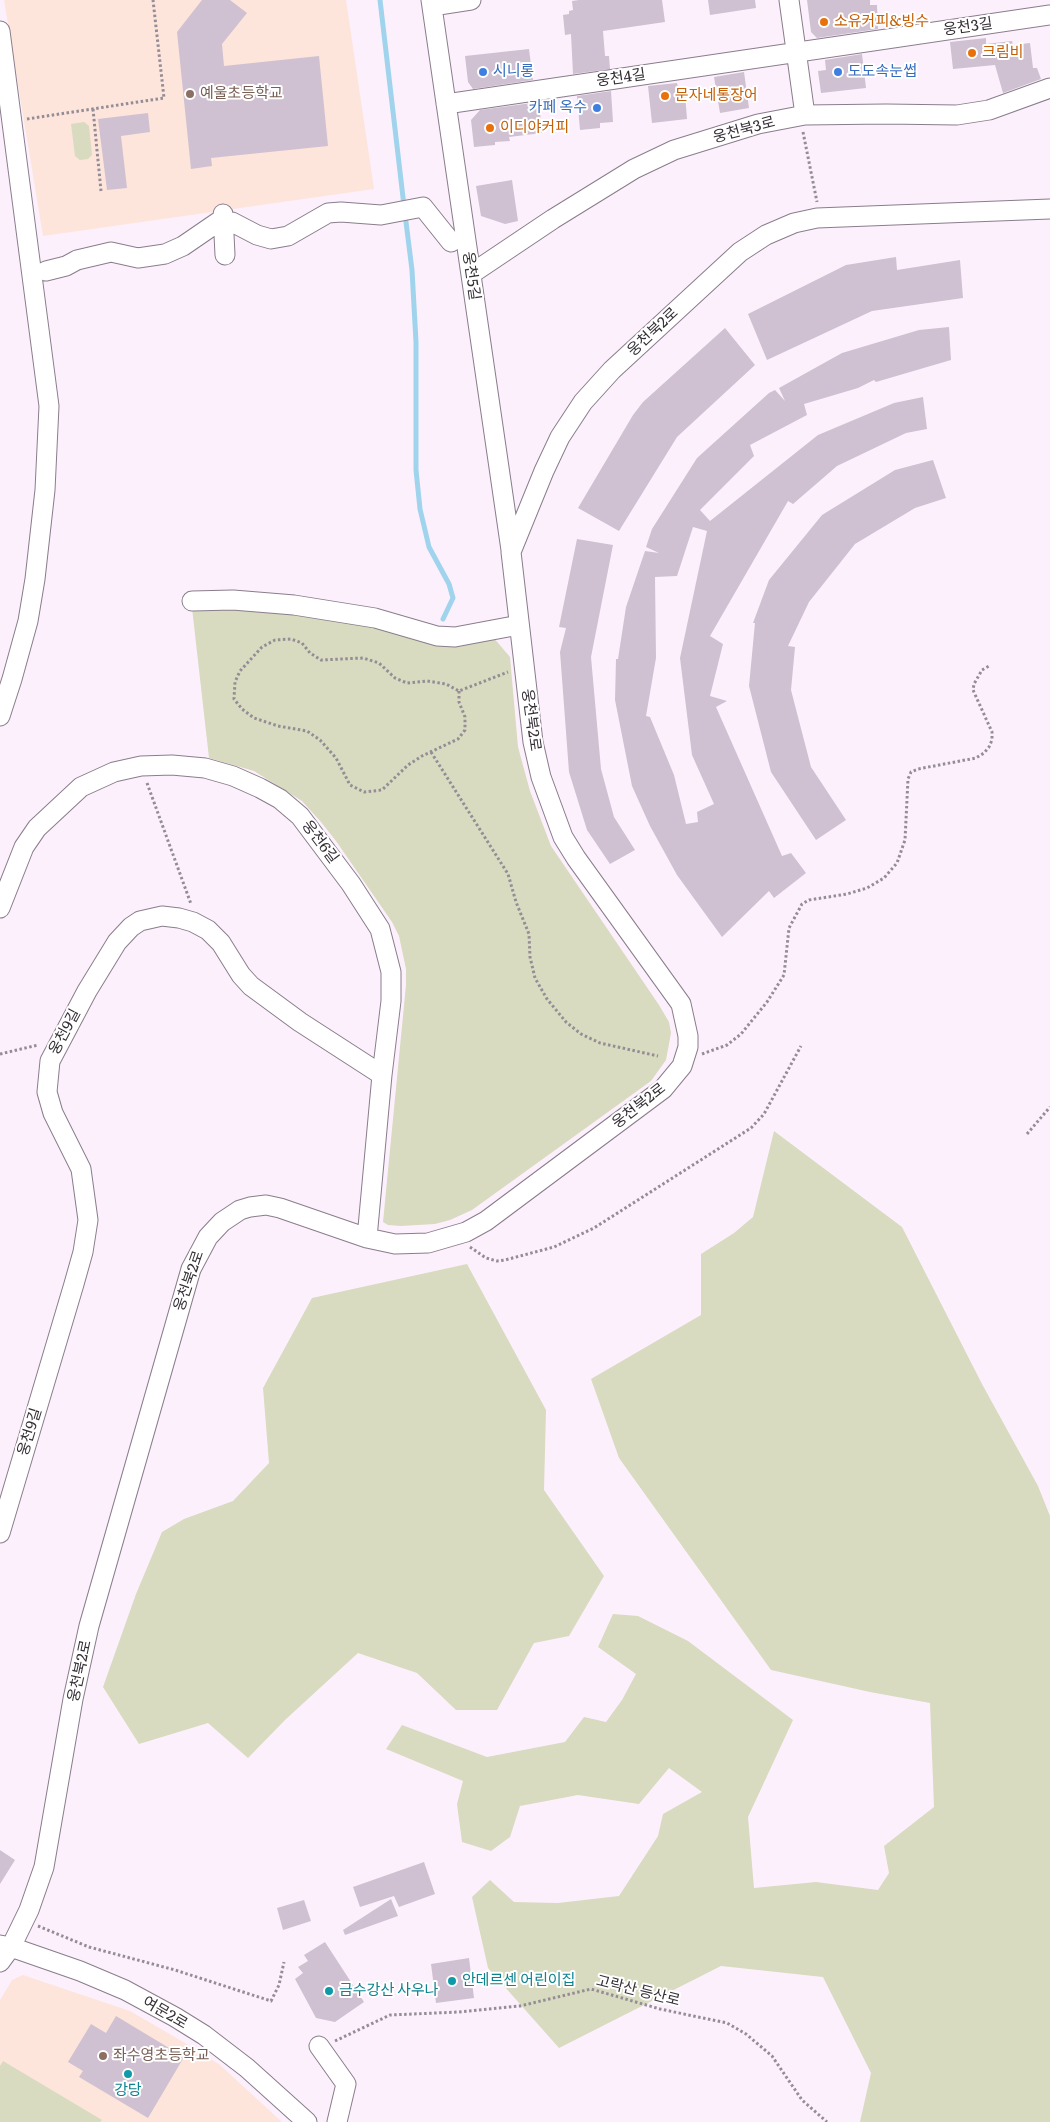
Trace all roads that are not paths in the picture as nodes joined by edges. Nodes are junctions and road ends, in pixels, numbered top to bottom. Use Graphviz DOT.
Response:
graph roads {
  1 [pos="471,0"];
  2 [pos="789,0"];
  3 [pos="431,3"];
  4 [pos="1050,15"];
  5 [pos="0,31"];
  6 [pos="796,52"];
  7 [pos="1050,88"];
  8 [pos="446,104"];
  9 [pos="803,115"];
  10 [pos="1050,209"];
  11 [pos="223,218"];
  12 [pos="451,242"];
  13 [pos="226,255"];
  14 [pos="46,271"];
  15 [pos="471,274"];
  16 [pos="511,552"];
  17 [pos="192,601"];
  18 [pos="519,625"];
  19 [pos="0,716"];
  20 [pos="0,908"];
  21 [pos="382,1075"];
  22 [pos="367,1238"];
  23 [pos="0,1533"];
  24 [pos="4,1951"];
  25 [pos="319,2046"];
  26 [pos="306,2122"];
  27 [pos="337,2122"];
  1 -- 3 [label="street"];
  2 -- 6 [label="street"];
  3 -- 8 [label="street, 웅천5길"];
  4 -- 6 [label="street, 웅천3길"];
  5 -- 19 [label="street"];
  6 -- 8 [label="street, 웅천4길"];
  6 -- 9 [label="street"];
  7 -- 9 [label="street, 웅천북3로"];
  8 -- 15 [label="street, 웅천5길"];
  9 -- 15 [label="street, 웅천북3로"];
  10 -- 16 [label="street, 웅천북2로"];
  11 -- 12 [label="street"];
  11 -- 13 [label="street"];
  11 -- 14 [label="street"];
  15 -- 16 [label="street, 웅천5길"];
  16 -- 18 [label="street, 웅천북2로"];
  17 -- 18 [label="street"];
  18 -- 22 [label="street, 웅천북2로"];
  20 -- 21 [label="street, 웅천6길"];
  21 -- 22 [label="street, 웅천6길"];
  21 -- 23 [label="street, 웅천9길"];
  22 -- 24 [label="street, 웅천북2로"];
  24 -- 26 [label="street, 여문2로"];
  25 -- 27 [label="street"];
}
